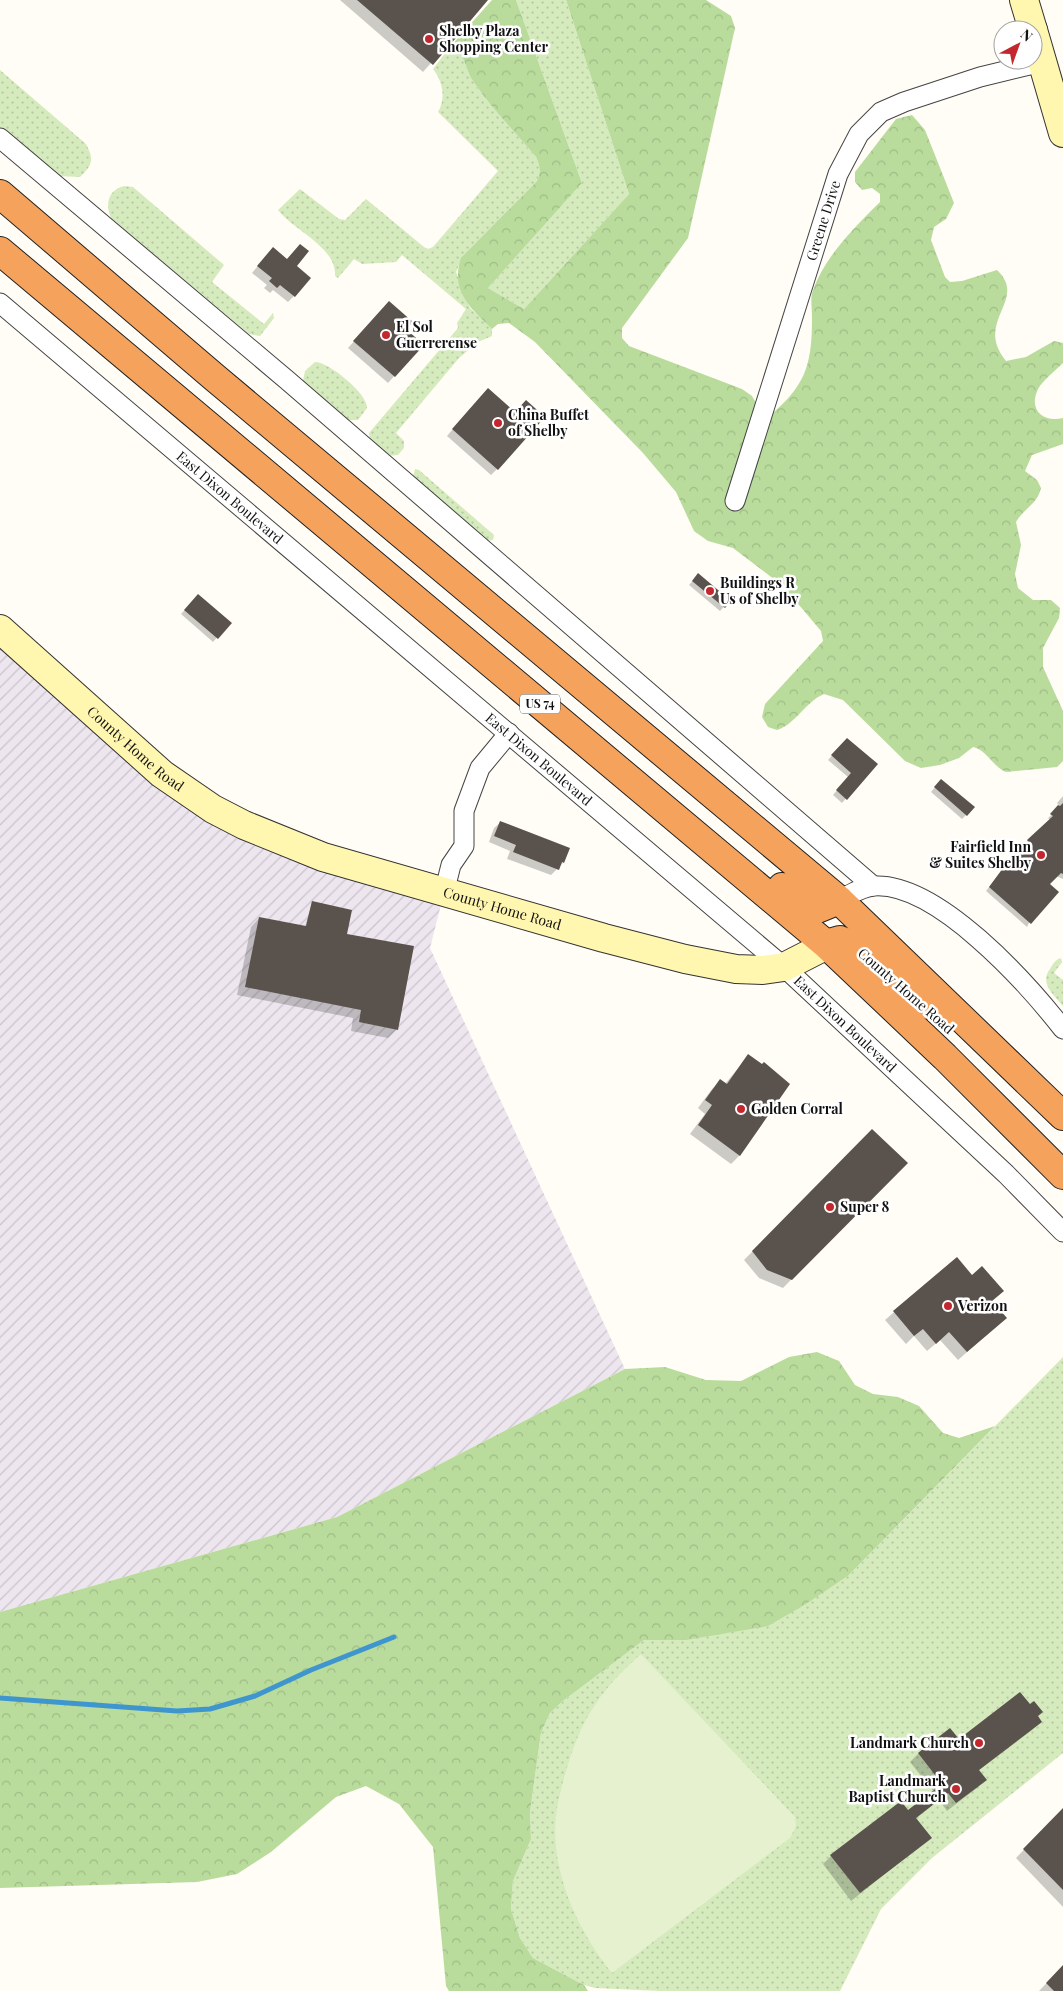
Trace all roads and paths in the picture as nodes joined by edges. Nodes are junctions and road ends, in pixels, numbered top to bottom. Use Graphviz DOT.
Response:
graph roads {
  1 [pos="1024,0"];
  2 [pos="1030,20"];
  3 [pos="1043,65"];
  4 [pos="1009,70"];
  5 [pos="1063,133"];
  6 [pos="0,138"];
  7 [pos="0,194"];
  8 [pos="0,252"];
  9 [pos="0,302"];
  10 [pos="735,501"];
  11 [pos="0,629"];
  12 [pos="559,720"];
  13 [pos="509,733"];
  14 [pos="873,886"];
  15 [pos="444,894"];
  16 [pos="839,900"];
  17 [pos="827,945"];
  18 [pos="784,966"];
  19 [pos="1063,1029"];
  20 [pos="1027,1080"];
  21 [pos="1063,1116"];
  22 [pos="1063,1175"];
  23 [pos="1063,1232"];
  1 -- 2 [label="street"];
  3 -- 5 [label="street"];
  4 -- 10 [label="street, Greene Drive"];
  6 -- 14 [label="street"];
  7 -- 16 [label="highway"];
  8 -- 12 [label="highway, US 74"];
  9 -- 13 [label="street, East Dixon Boulevard"];
  11 -- 15 [label="street, County Home Road"];
  12 -- 16 [label="highway"];
  12 -- 17 [label="highway, US 74"];
  13 -- 15 [label="street"];
  13 -- 18 [label="street, East Dixon Boulevard"];
  14 -- 16 [label="street"];
  14 -- 19 [label="street"];
  15 -- 18 [label="street, County Home Road"];
  16 -- 20 [label="highway"];
  17 -- 18 [label="street, County Home Road"];
  17 -- 20 [label="highway, County Home Road"];
  17 -- 22 [label="highway, US 74"];
  18 -- 23 [label="street, East Dixon Boulevard"];
  20 -- 21 [label="highway"];
}
